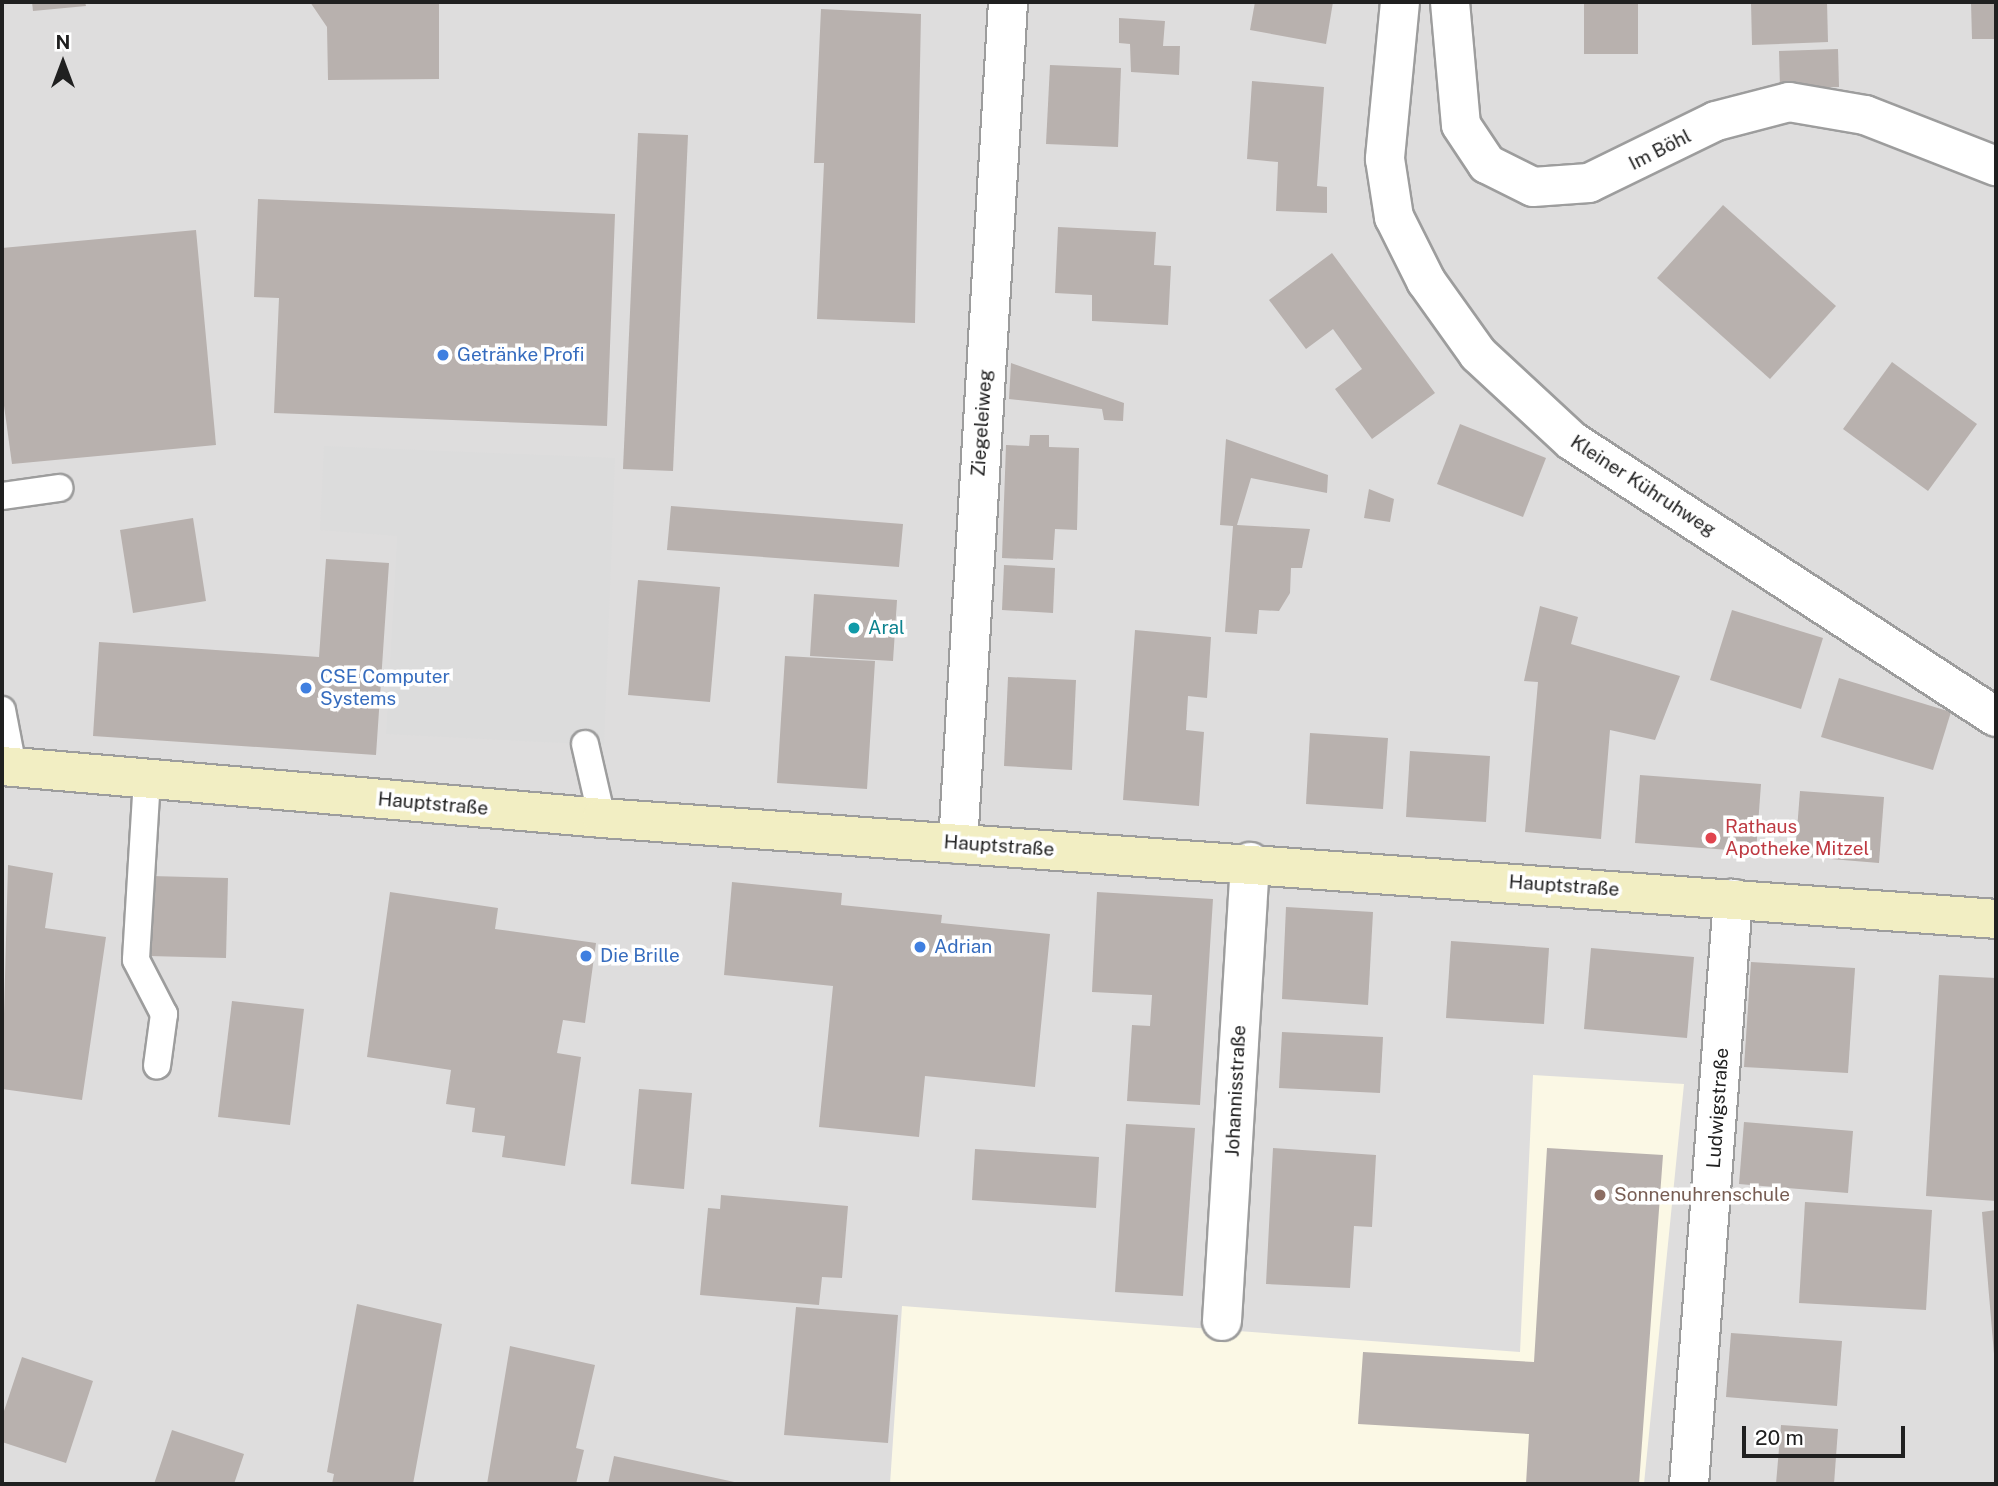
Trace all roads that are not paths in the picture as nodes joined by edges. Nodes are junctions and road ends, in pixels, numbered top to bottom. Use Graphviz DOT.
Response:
graph roads {
  1 [pos="1008,2"];
  2 [pos="1401,2"];
  3 [pos="1450,2"];
  4 [pos="1996,166"];
  5 [pos="59,488"];
  6 [pos="2,496"];
  7 [pos="2,710"];
  8 [pos="1996,717"];
  9 [pos="585,744"];
  10 [pos="7,766"];
  11 [pos="147,779"];
  12 [pos="603,818"];
  13 [pos="958,844"];
  14 [pos="1250,862"];
  15 [pos="1733,899"];
  16 [pos="1996,919"];
  17 [pos="158,1066"];
  18 [pos="1222,1321"];
  19 [pos="1689,1484"];
  1 -- 13 [label="street, Ziegeleiweg"];
  2 -- 8 [label="street, Kleiner Kühruhweg"];
  3 -- 4 [label="street, Im Böhl"];
  5 -- 6 [label="lane"];
  7 -- 10 [label="lane"];
  9 -- 12 [label="lane"];
  10 -- 11 [label="main road, Hauptstraße"];
  11 -- 12 [label="main road, Hauptstraße"];
  11 -- 17 [label="lane"];
  12 -- 13 [label="main road, Hauptstraße"];
  13 -- 14 [label="main road, Hauptstraße"];
  14 -- 15 [label="main road, Hauptstraße"];
  14 -- 18 [label="street, Johannisstraße"];
  15 -- 16 [label="main road, Hauptstraße"];
  15 -- 19 [label="street, Ludwigstraße"];
}
